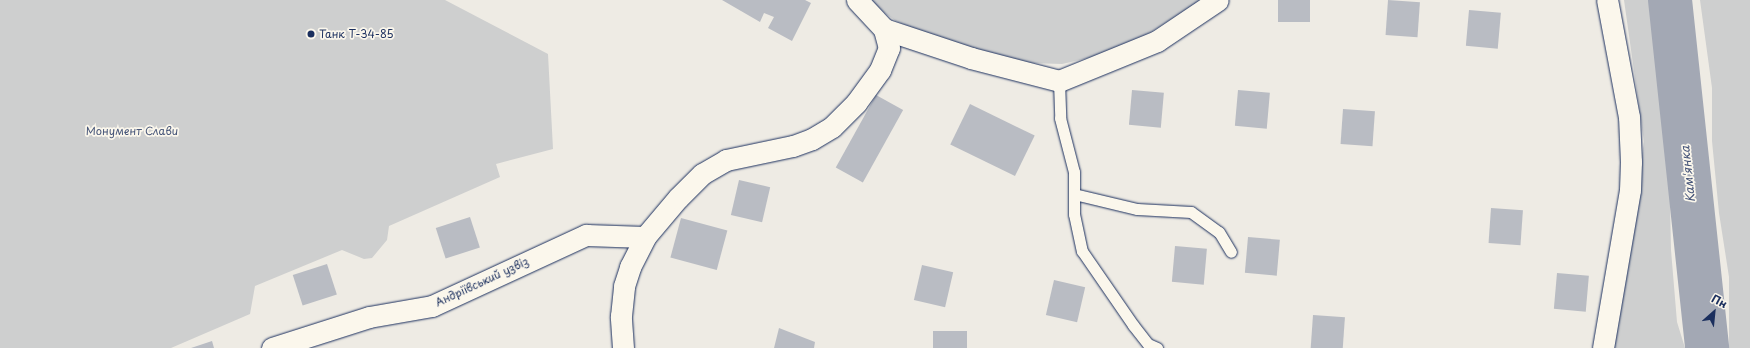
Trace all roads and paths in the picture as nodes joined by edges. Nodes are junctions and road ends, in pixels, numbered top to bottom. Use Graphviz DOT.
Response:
graph roads {
  1 [pos="857,0"];
  2 [pos="1218,0"];
  3 [pos="1607,0"];
  4 [pos="884,29"];
  5 [pos="1059,81"];
  6 [pos="1074,194"];
  7 [pos="645,237"];
  8 [pos="1232,252"];
  9 [pos="272,348"];
  10 [pos="623,348"];
  11 [pos="1157,348"];
  12 [pos="1603,348"];
  1 -- 4 [label="street"];
  2 -- 5 [label="street"];
  3 -- 12 [label="street"];
  4 -- 5 [label="street"];
  4 -- 7 [label="street"];
  5 -- 6 [label="lane"];
  6 -- 8 [label="lane"];
  6 -- 11 [label="lane"];
  7 -- 9 [label="street, Андріївський узвіз"];
  7 -- 10 [label="street"];
}
